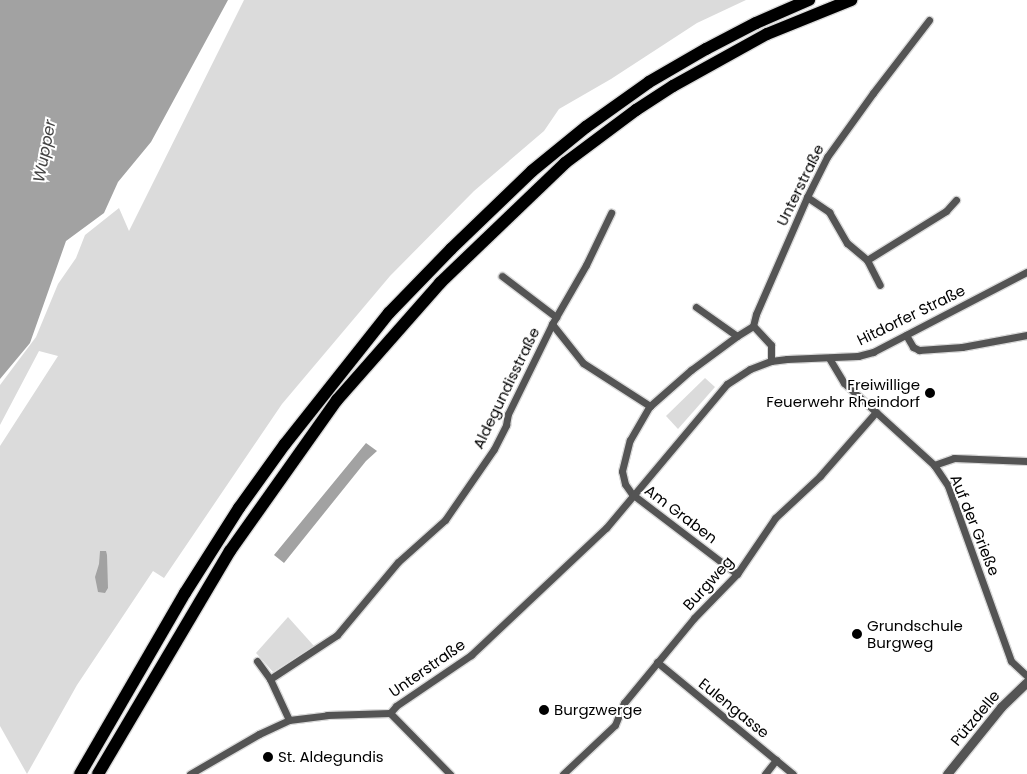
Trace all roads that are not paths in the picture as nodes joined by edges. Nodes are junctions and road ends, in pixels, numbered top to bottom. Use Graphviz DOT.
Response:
graph roads {
  1 [pos="809,0"];
  2 [pos="851,0"];
  3 [pos="929,20"];
  4 [pos="807,197"];
  5 [pos="956,200"];
  6 [pos="612,213"];
  7 [pos="867,260"];
  8 [pos="1027,272"];
  9 [pos="502,276"];
  10 [pos="880,284"];
  11 [pos="696,307"];
  12 [pos="556,317"];
  13 [pos="552,324"];
  14 [pos="753,326"];
  15 [pos="906,335"];
  16 [pos="1027,335"];
  17 [pos="737,336"];
  18 [pos="829,358"];
  19 [pos="771,361"];
  20 [pos="650,406"];
  21 [pos="876,412"];
  22 [pos="1027,461"];
  23 [pos="934,465"];
  24 [pos="632,494"];
  25 [pos="737,574"];
  26 [pos="257,661"];
  27 [pos="657,662"];
  28 [pos="1027,676"];
  29 [pos="270,678"];
  30 [pos="1027,682"];
  31 [pos="390,713"];
  32 [pos="289,720"];
  33 [pos="776,760"];
  34 [pos="80,774"];
  35 [pos="98,774"];
  36 [pos="190,774"];
  37 [pos="450,774"];
  38 [pos="563,774"];
  39 [pos="765,774"];
  40 [pos="793,774"];
  41 [pos="947,774"];
  1 -- 34 [label="highway"];
  2 -- 35 [label="highway"];
  3 -- 4 [label="street, Unterstraße"];
  4 -- 7 [label="street"];
  4 -- 14 [label="street, Unterstraße"];
  5 -- 7 [label="street"];
  6 -- 12 [label="street, Aldegundisstraße"];
  7 -- 10 [label="street"];
  8 -- 15 [label="street, Hitdorfer Straße"];
  9 -- 12 [label="street"];
  11 -- 17 [label="street"];
  12 -- 13 [label="street, Aldegundisstraße"];
  13 -- 20 [label="street"];
  13 -- 29 [label="street, Aldegundisstraße"];
  14 -- 17 [label="street"];
  14 -- 19 [label="street"];
  15 -- 16 [label="street"];
  15 -- 18 [label="street, Hitdorfer Straße"];
  17 -- 20 [label="street"];
  18 -- 19 [label="street, Hitdorfer Straße"];
  18 -- 21 [label="street, Auf der Grieße"];
  19 -- 24 [label="street, Unterstraße"];
  20 -- 24 [label="street"];
  21 -- 23 [label="street, Auf der Grieße"];
  21 -- 25 [label="street, Burgweg"];
  22 -- 23 [label="street"];
  23 -- 28 [label="street, Auf der Grieße"];
  24 -- 25 [label="street, Am Graben"];
  24 -- 31 [label="street, Unterstraße"];
  25 -- 27 [label="street, Burgweg"];
  26 -- 29 [label="street"];
  27 -- 33 [label="street, Eulengasse"];
  27 -- 38 [label="street, Burgweg"];
  29 -- 32 [label="street"];
  30 -- 41 [label="street, Pützdelle"];
  31 -- 32 [label="street, Unterstraße"];
  31 -- 37 [label="street"];
  32 -- 36 [label="street, Unterstraße"];
  33 -- 39 [label="street"];
  33 -- 40 [label="street, Eulengasse"];
}
